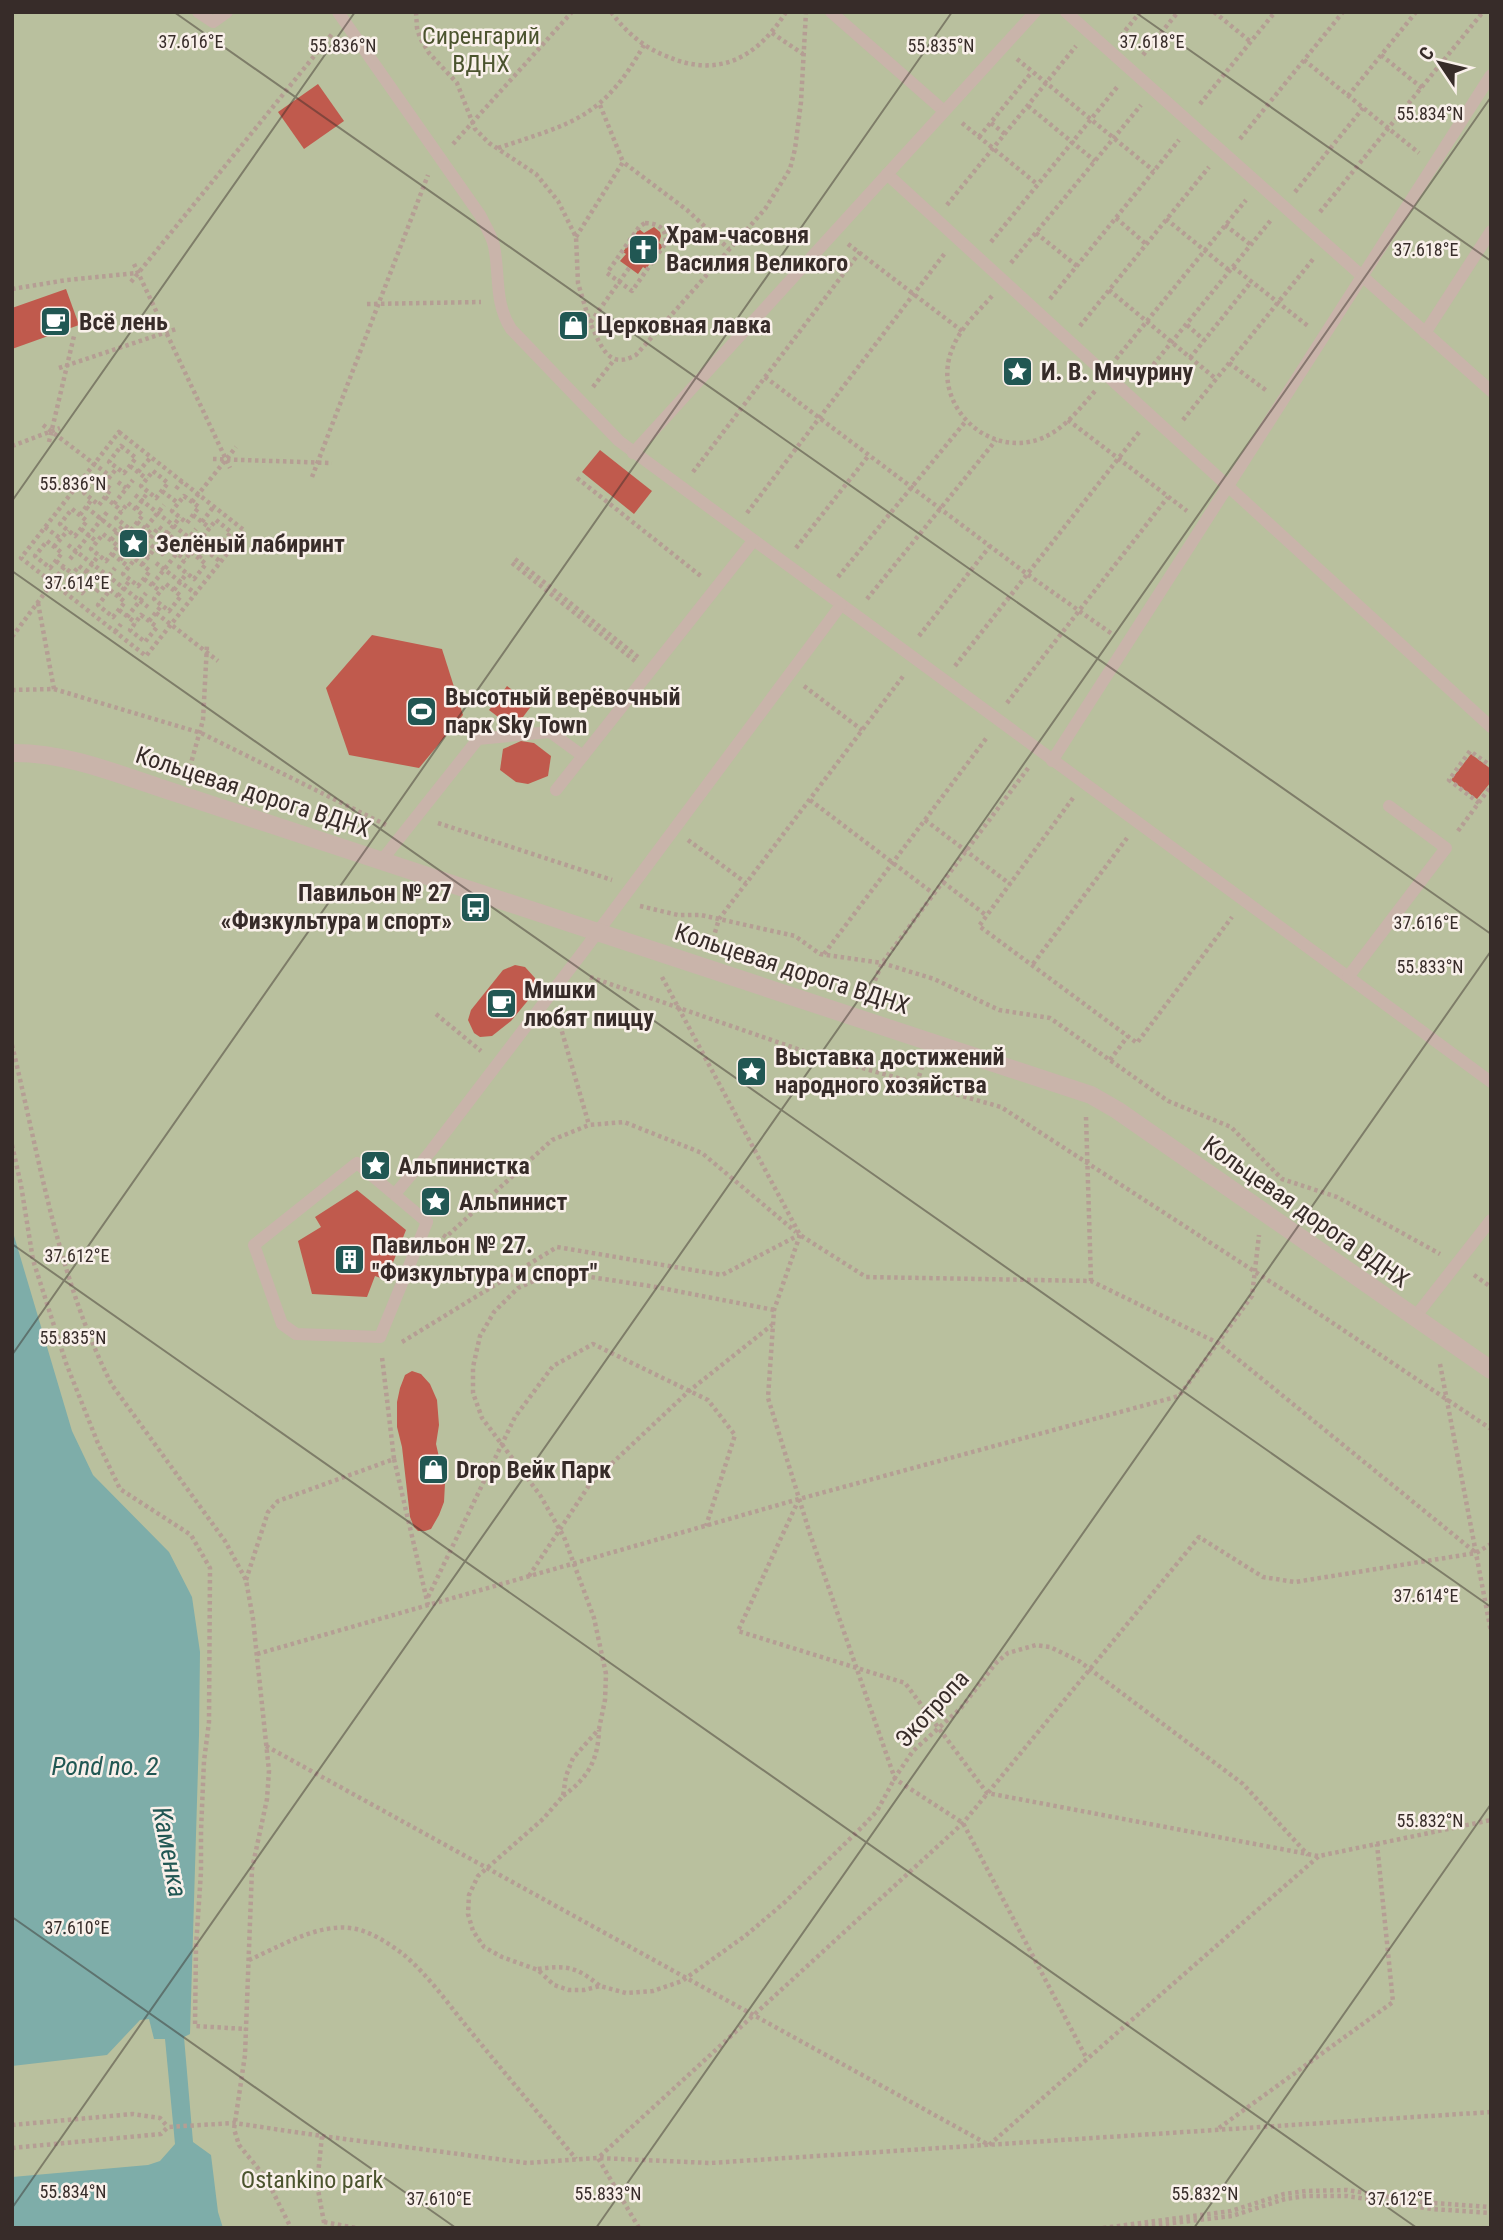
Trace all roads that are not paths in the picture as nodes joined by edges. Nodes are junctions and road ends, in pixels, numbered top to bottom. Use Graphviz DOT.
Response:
graph roads {
  1 [pos="198,12"];
  2 [pos="227,12"];
  3 [pos="831,12"];
  4 [pos="1035,12"];
  5 [pos="1066,12"];
  6 [pos="340,16"];
  7 [pos="1491,75"];
  8 [pos="945,110"];
  9 [pos="887,174"];
  10 [pos="1491,231"];
  11 [pos="1361,277"];
  12 [pos="1425,333"];
  13 [pos="1491,391"];
  14 [pos="633,453"];
  15 [pos="1227,486"];
  16 [pos="752,541"];
  17 [pos="841,606"];
  18 [pos="1491,727"];
  19 [pos="12,753"];
  20 [pos="583,756"];
  21 [pos="1052,761"];
  22 [pos="556,790"];
  23 [pos="1389,806"];
  24 [pos="382,860"];
  25 [pos="597,932"];
  26 [pos="1348,977"];
  27 [pos="1491,1082"];
  28 [pos="395,1194"];
  29 [pos="1491,1220"];
  30 [pos="1415,1317"];
  31 [pos="1491,1370"];
  1 -- 2 [label="lane"];
  3 -- 8 [label="lane"];
  4 -- 8 [label="lane"];
  5 -- 11 [label="lane"];
  6 -- 14 [label="lane"];
  7 -- 11 [label="lane"];
  8 -- 9 [label="lane"];
  9 -- 14 [label="lane"];
  9 -- 15 [label="lane"];
  10 -- 12 [label="lane"];
  11 -- 12 [label="lane"];
  11 -- 15 [label="lane"];
  12 -- 13 [label="lane"];
  14 -- 16 [label="lane"];
  15 -- 18 [label="lane"];
  15 -- 21 [label="lane"];
  16 -- 17 [label="lane"];
  16 -- 20 [label="lane"];
  17 -- 21 [label="lane"];
  17 -- 25 [label="lane"];
  19 -- 24 [label="street, Кольцевая дорога ВДНХ"];
  20 -- 22 [label="lane"];
  20 -- 24 [label="lane"];
  21 -- 26 [label="lane"];
  23 -- 26 [label="lane"];
  24 -- 25 [label="street, Кольцевая дорога ВДНХ"];
  25 -- 28 [label="lane"];
  25 -- 30 [label="street, Кольцевая дорога ВДНХ"];
  26 -- 27 [label="lane"];
  28 -- 28 [label="lane"];
  29 -- 30 [label="lane"];
  30 -- 31 [label="street, Кольцевая дорога ВДНХ"];
}
